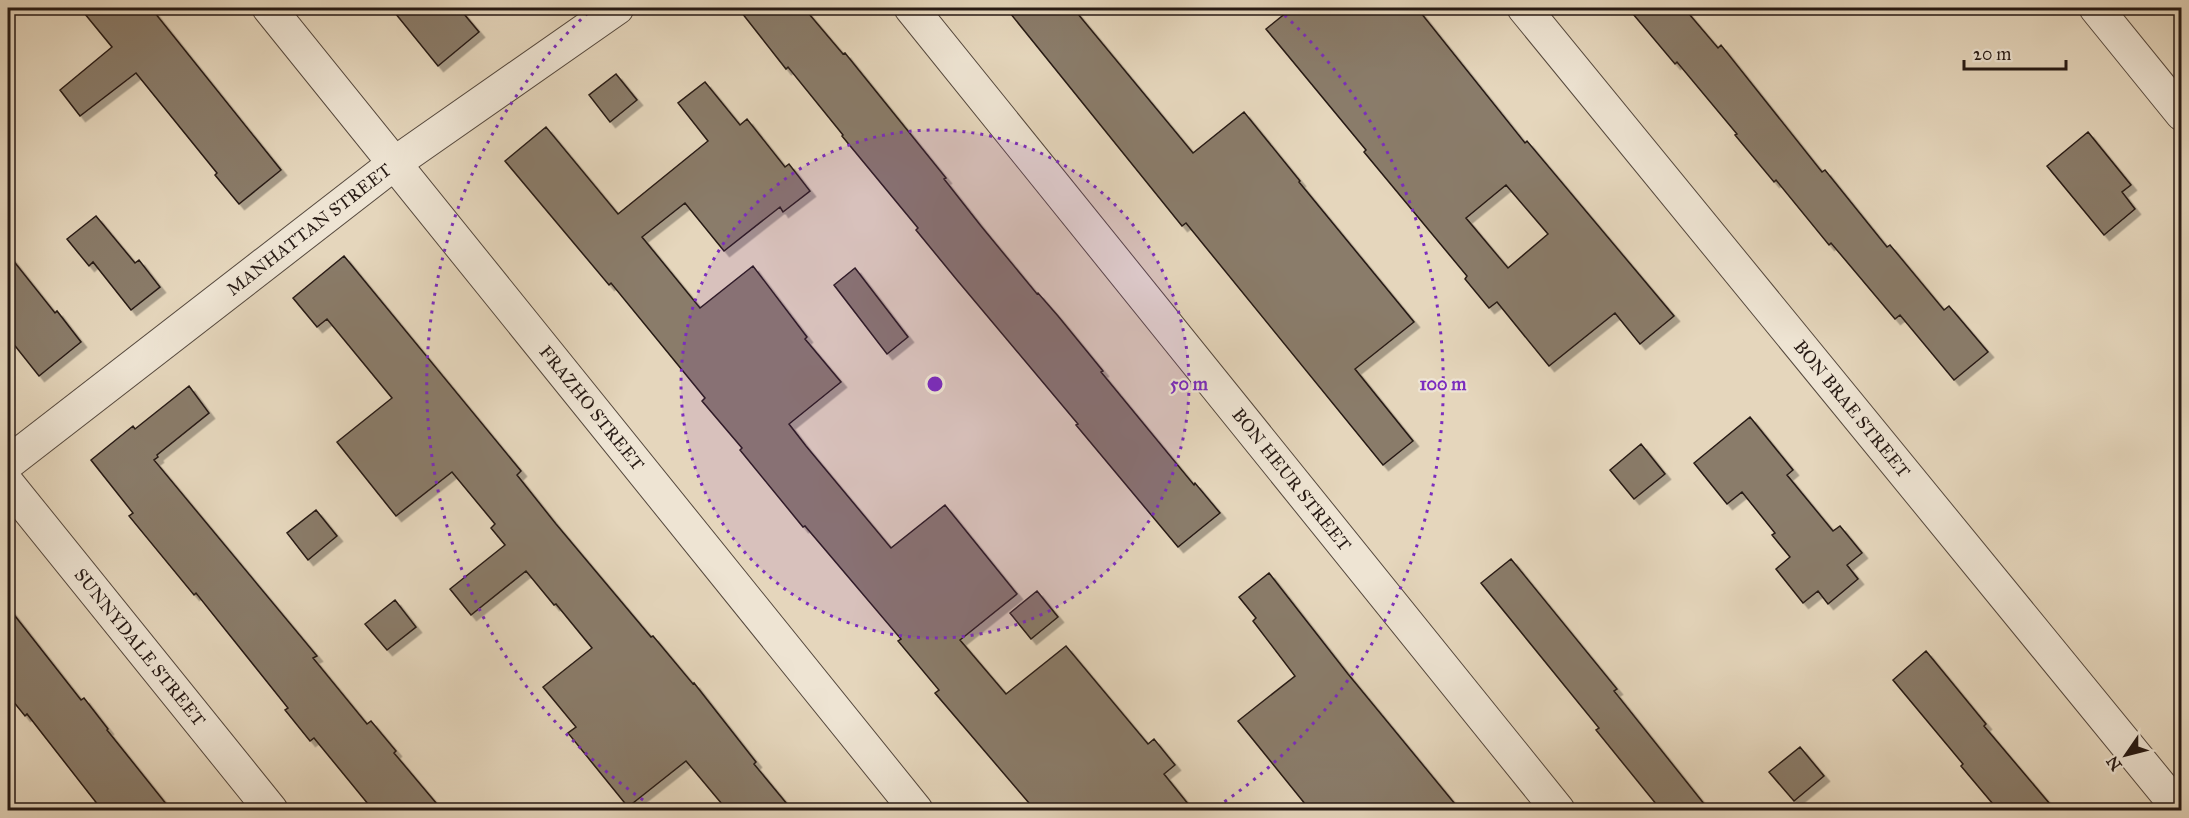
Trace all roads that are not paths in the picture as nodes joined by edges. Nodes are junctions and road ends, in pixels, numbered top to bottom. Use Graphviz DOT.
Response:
graph roads {
  1 [pos="269,8"];
  2 [pos="617,8"];
  3 [pos="911,8"];
  4 [pos="1524,8"];
  5 [pos="2096,8"];
  6 [pos="2181,113"];
  7 [pos="395,163"];
  8 [pos="8,463"];
  9 [pos="8,484"];
  10 [pos="272,810"];
  11 [pos="916,810"];
  12 [pos="1558,810"];
  13 [pos="2180,810"];
  1 -- 7 [label="street, FRAZHO STREET"];
  2 -- 7 [label="street, MANHATTAN STREET"];
  3 -- 12 [label="street, BON HEUR STREET"];
  4 -- 13 [label="street, BON BRAE STREET"];
  5 -- 6 [label="street"];
  7 -- 8 [label="street, MANHATTAN STREET"];
  7 -- 11 [label="street, FRAZHO STREET"];
  9 -- 10 [label="street, SUNNYDALE STREET"];
}
